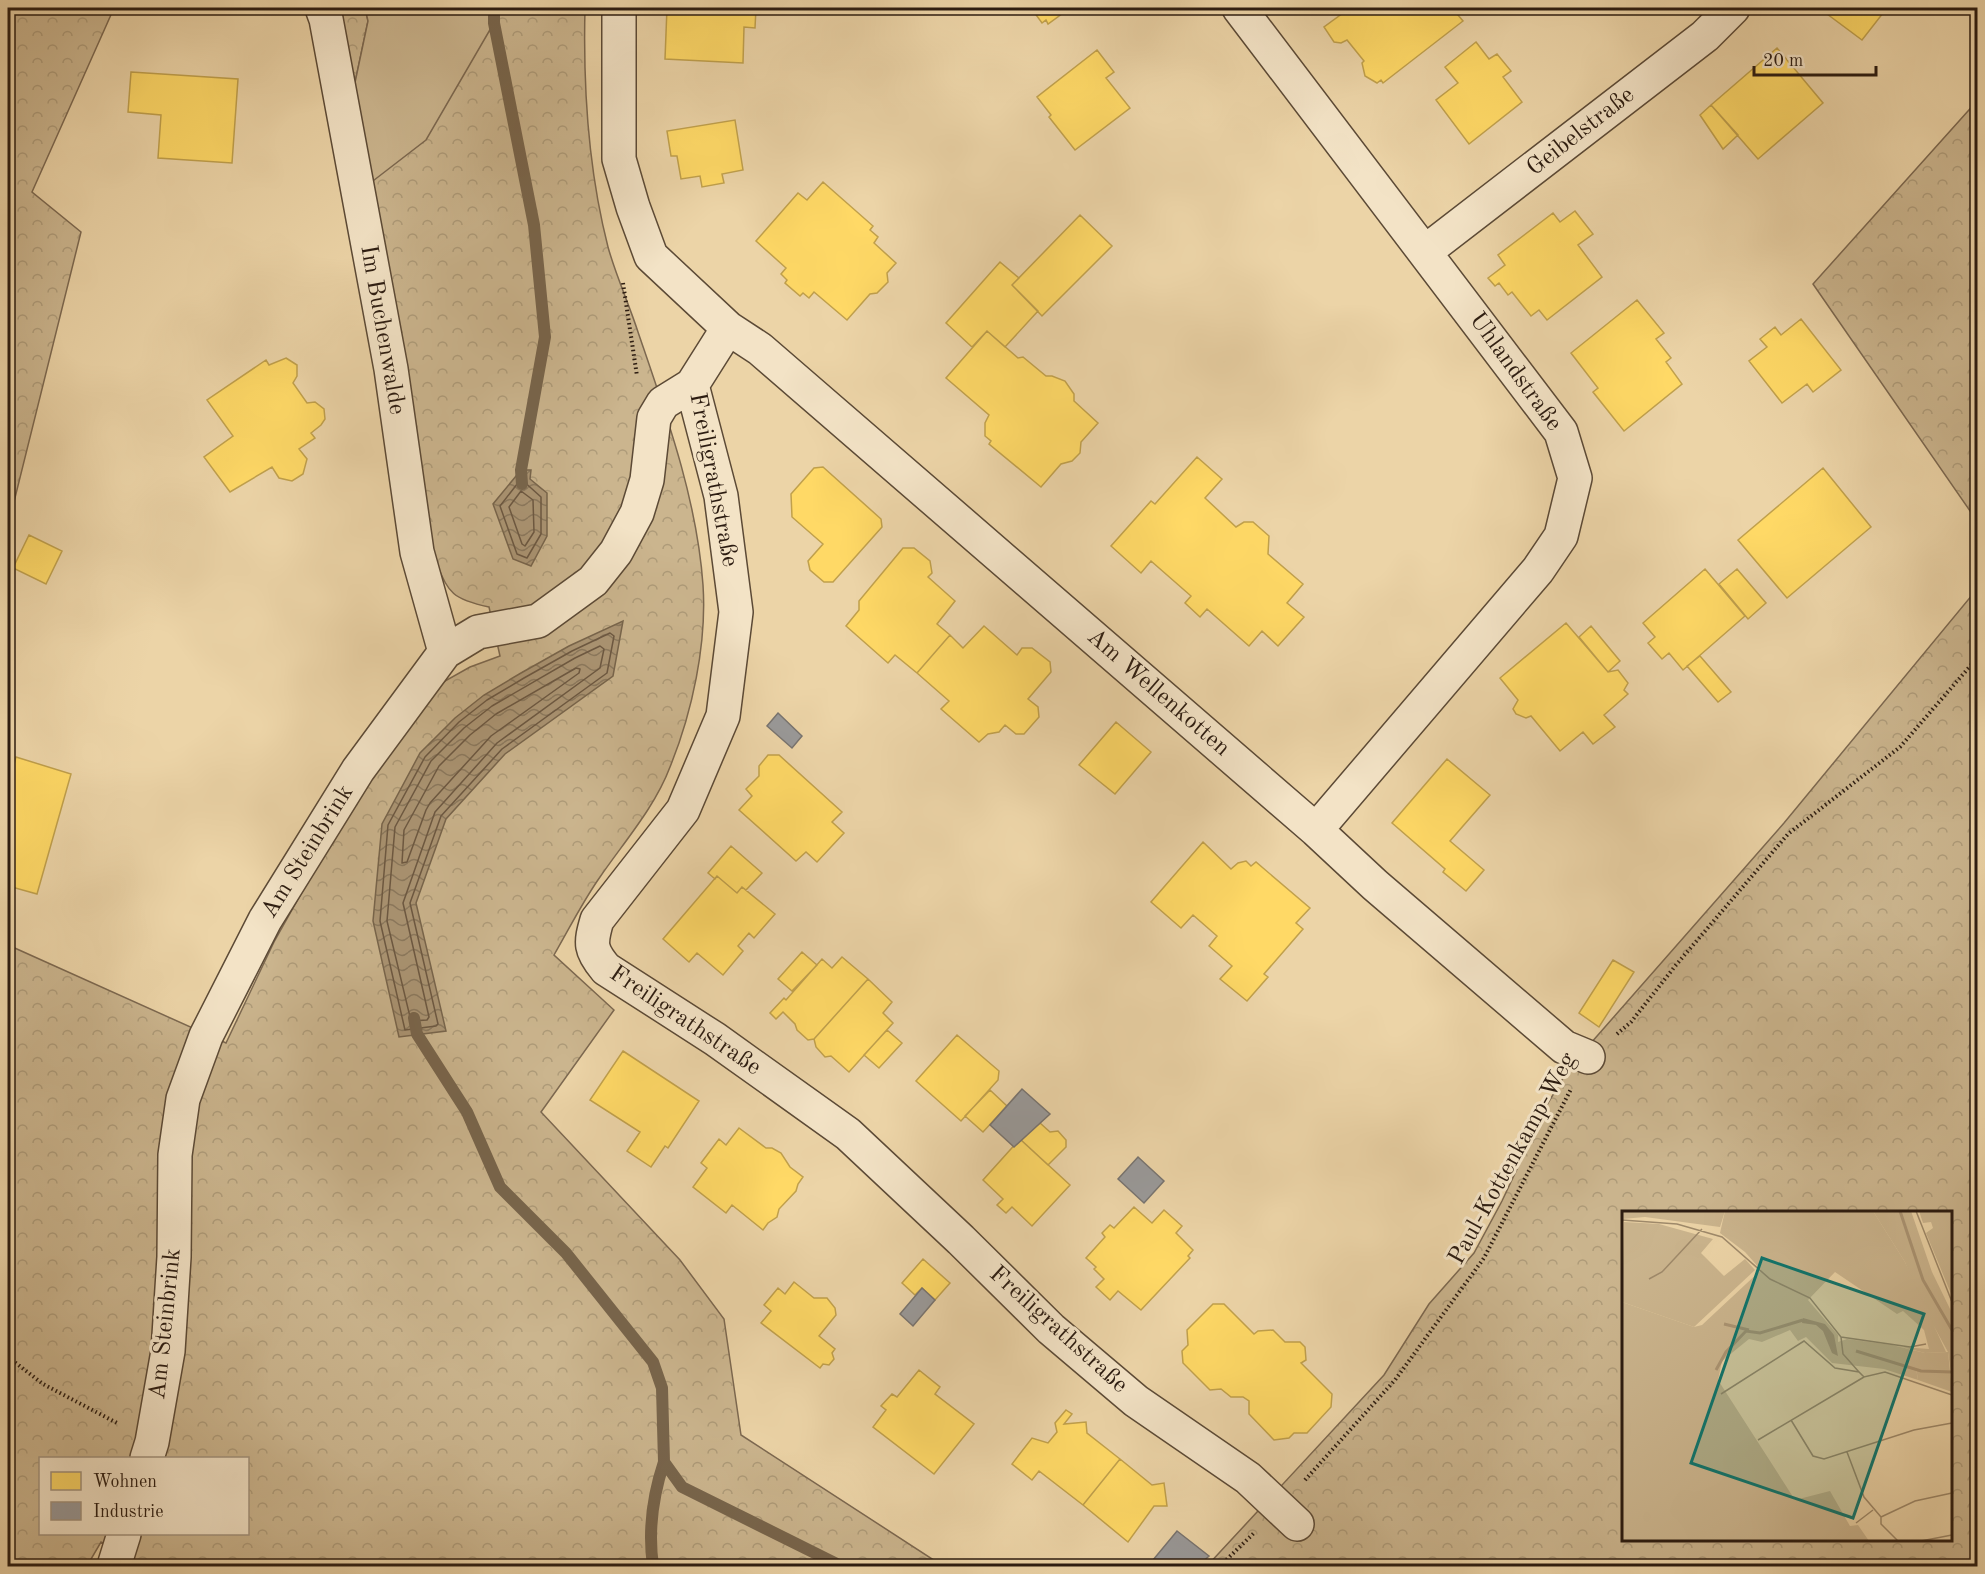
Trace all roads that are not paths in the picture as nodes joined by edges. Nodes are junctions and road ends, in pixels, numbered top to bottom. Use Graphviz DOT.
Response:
graph roads {
  1 [pos="322,8"];
  2 [pos="619,8"];
  3 [pos="1239,8"];
  4 [pos="1732,8"];
  5 [pos="1426,251"];
  6 [pos="728,328"];
  7 [pos="692,386"];
  8 [pos="445,652"];
  9 [pos="1316,830"];
  10 [pos="1588,1057"];
  11 [pos="149,1450"];
  12 [pos="1288,1515"];
  13 [pos="123,1535"];
  14 [pos="114,1566"];
  1 -- 8 [label="street, Im Buchenwalde"];
  2 -- 6 [label="street"];
  3 -- 5 [label="street, Uhlandstraße"];
  4 -- 5 [label="street, Geibelstraße"];
  5 -- 9 [label="street, Uhlandstraße"];
  6 -- 7 [label="street, Freiligrathstraße"];
  6 -- 9 [label="street, Am Wellenkotten"];
  7 -- 8 [label="street, Am Steinbrink"];
  7 -- 12 [label="street, Freiligrathstraße"];
  8 -- 11 [label="street, Am Steinbrink"];
  9 -- 10 [label="street, Am Wellenkotten"];
  13 -- 14 [label="street"];
}
